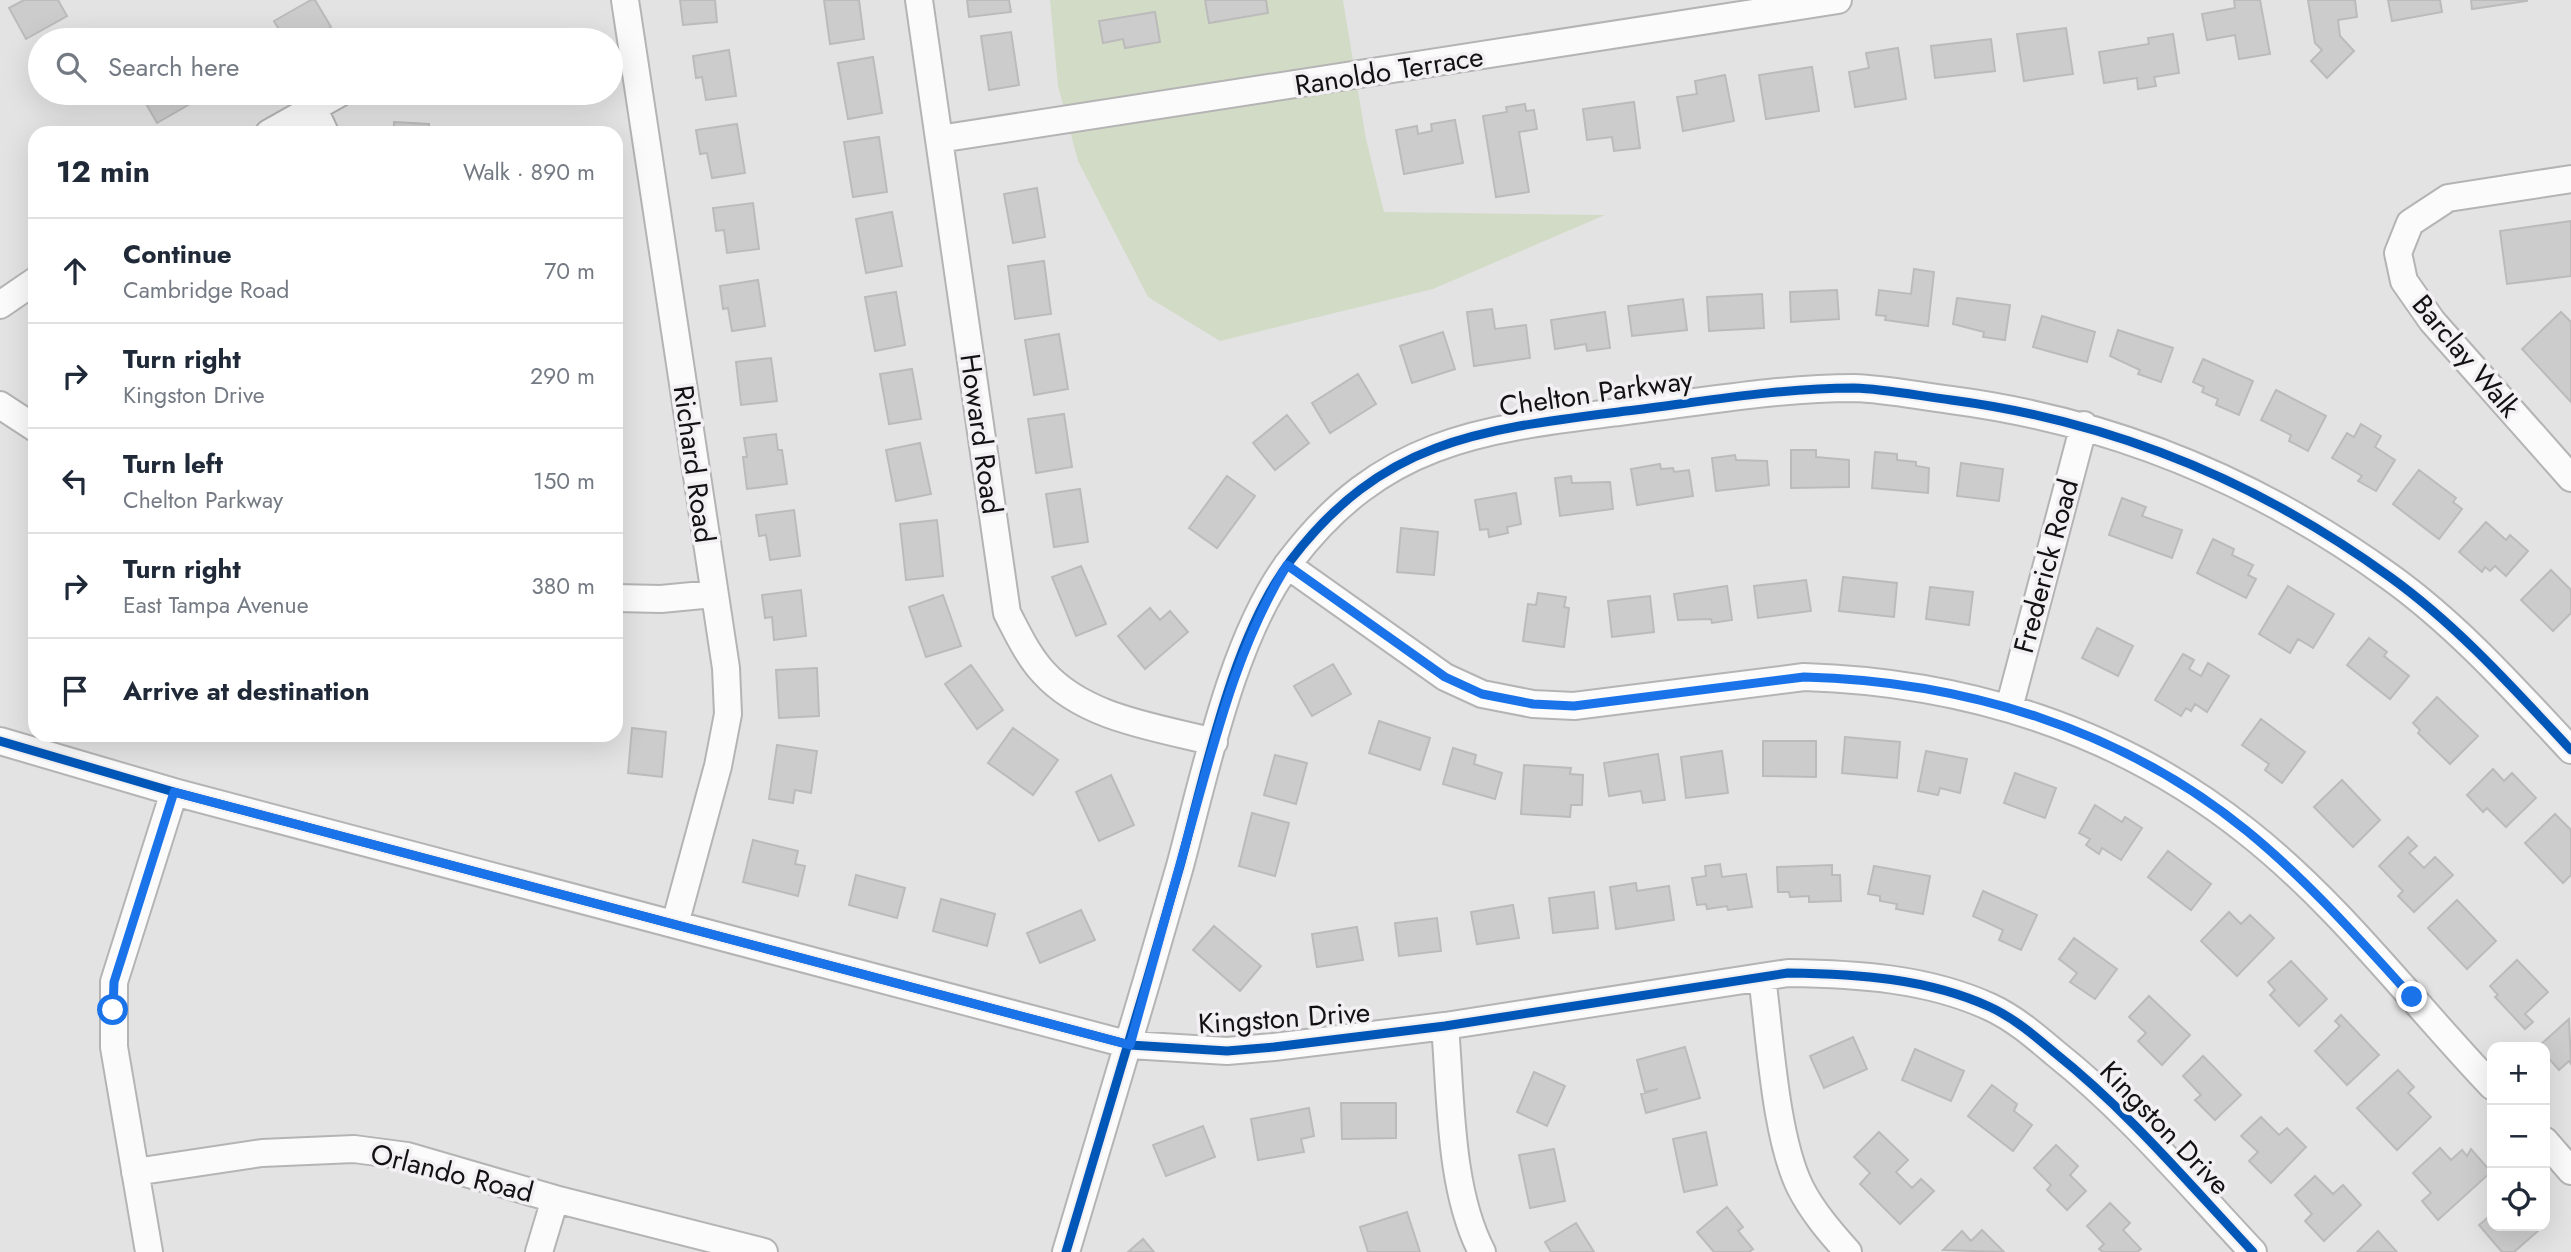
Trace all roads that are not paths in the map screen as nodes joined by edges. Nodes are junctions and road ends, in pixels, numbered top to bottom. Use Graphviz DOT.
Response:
graph roads {
  1 [pos="625,0"];
  2 [pos="919,0"];
  3 [pos="1838,0"];
  4 [pos="622,28"];
  5 [pos="623,56"];
  6 [pos="317,105"];
  7 [pos="313,107"];
  8 [pos="281,126"];
  9 [pos="322,126"];
  10 [pos="939,139"];
  11 [pos="2571,180"];
  12 [pos="28,286"];
  13 [pos="0,305"];
  14 [pos="0,405"];
  15 [pos="28,423"];
  16 [pos="2084,425"];
  17 [pos="2571,478"];
  18 [pos="1287,565"];
  19 [pos="713,594"];
  20 [pos="623,598"];
  21 [pos="2008,708"];
  22 [pos="0,741"];
  23 [pos="1214,742"];
  24 [pos="2571,750"];
  25 [pos="174,792"];
  26 [pos="675,924"];
  27 [pos="1762,976"];
  28 [pos="1445,1026"];
  29 [pos="1130,1045"];
  30 [pos="2487,1080"];
  31 [pos="2550,1147"];
  32 [pos="2571,1171"];
  33 [pos="135,1172"];
  34 [pos="555,1199"];
  35 [pos="149,1252"];
  36 [pos="539,1252"];
  37 [pos="764,1252"];
  38 [pos="1066,1252"];
  39 [pos="1482,1252"];
  40 [pos="1848,1252"];
  41 [pos="2253,1252"];
  1 -- 4 [label="street, Richard Road"];
  2 -- 10 [label="street, Howard Road"];
  3 -- 10 [label="street, Ranoldo Terrace"];
  5 -- 19 [label="street, Richard Road"];
  6 -- 7 [label="street"];
  7 -- 8 [label="street"];
  7 -- 9 [label="street"];
  10 -- 23 [label="street, Howard Road"];
  11 -- 17 [label="street, Barclay Walk"];
  12 -- 13 [label="street"];
  14 -- 15 [label="street"];
  16 -- 18 [label="street, Chelton Parkway"];
  16 -- 21 [label="street, Frederick Road"];
  16 -- 24 [label="street, Chelton Parkway"];
  18 -- 21 [label="street"];
  18 -- 23 [label="street, Chelton Parkway"];
  19 -- 20 [label="street"];
  19 -- 26 [label="street, Richard Road"];
  21 -- 30 [label="street"];
  22 -- 25 [label="street, Kingston Drive"];
  23 -- 29 [label="street, Chelton Parkway"];
  25 -- 26 [label="street, Kingston Drive"];
  25 -- 33 [label="street"];
  26 -- 29 [label="street, Kingston Drive"];
  27 -- 28 [label="street, Kingston Drive"];
  27 -- 40 [label="street"];
  27 -- 41 [label="street, Kingston Drive"];
  28 -- 29 [label="street, Kingston Drive"];
  28 -- 39 [label="street"];
  29 -- 38 [label="street, Chelton Parkway"];
  31 -- 32 [label="street"];
  33 -- 34 [label="street, Orlando Road"];
  33 -- 35 [label="street"];
  34 -- 36 [label="street"];
  34 -- 37 [label="street, Orlando Road"];
}
